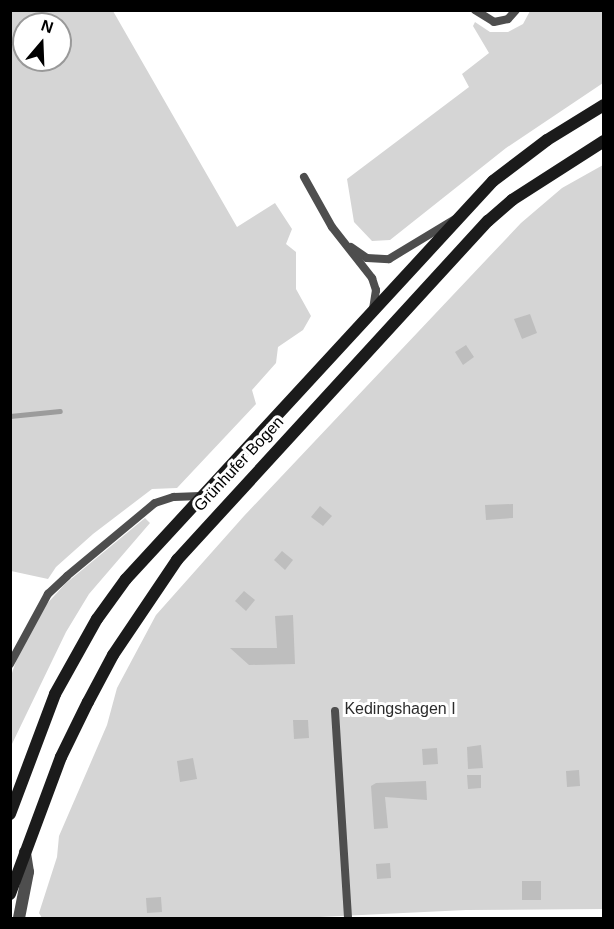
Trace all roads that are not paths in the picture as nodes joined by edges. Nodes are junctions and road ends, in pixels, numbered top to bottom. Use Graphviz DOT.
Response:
graph roads {
  1 [pos="475,10"];
  2 [pos="516,10"];
  3 [pos="603,105"];
  4 [pos="603,141"];
  5 [pos="304,177"];
  6 [pos="456,218"];
  7 [pos="332,227"];
  8 [pos="373,309"];
  9 [pos="200,496"];
  10 [pos="10,664"];
  11 [pos="335,711"];
  12 [pos="10,814"];
  13 [pos="25,850"];
  14 [pos="10,894"];
  15 [pos="19,918"];
  16 [pos="348,918"];
  1 -- 2 [label="lane"];
  3 -- 6 [label="main road, Grünhufer Bogen"];
  4 -- 13 [label="main road, Grünhufer Bogen"];
  5 -- 7 [label="lane"];
  6 -- 7 [label="lane"];
  6 -- 8 [label="main road, Grünhufer Bogen"];
  7 -- 8 [label="lane"];
  8 -- 9 [label="main road, Grünhufer Bogen"];
  9 -- 10 [label="lane"];
  9 -- 12 [label="main road, Grünhufer Bogen"];
  11 -- 16 [label="lane"];
  13 -- 14 [label="main road, Grünhufer Bogen"];
  13 -- 15 [label="street"];
}
